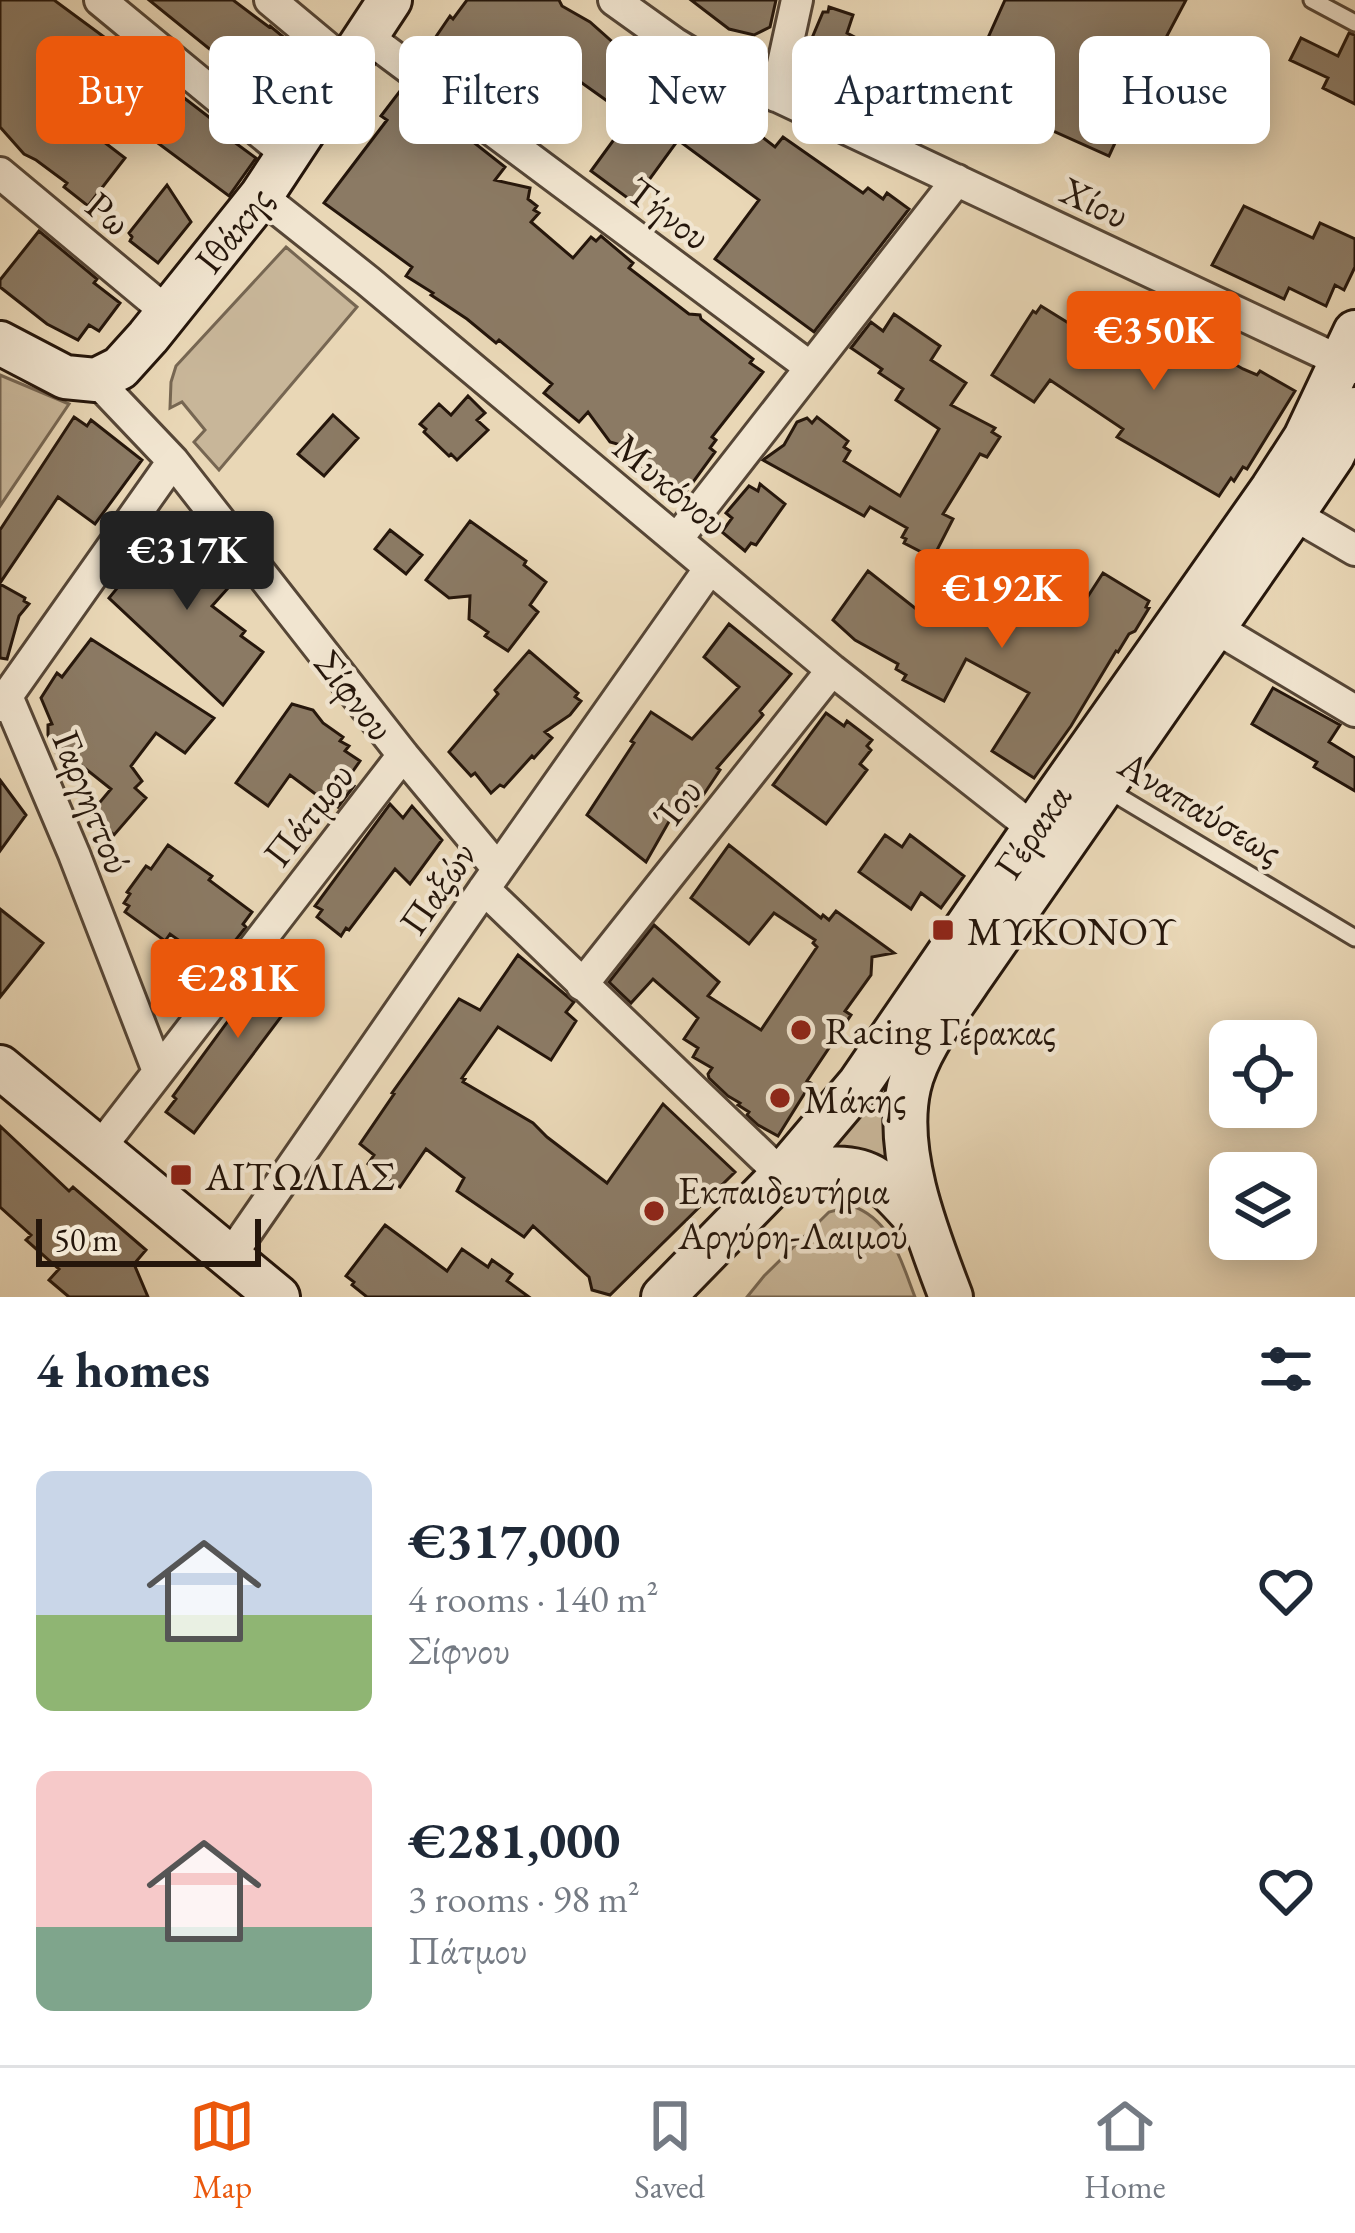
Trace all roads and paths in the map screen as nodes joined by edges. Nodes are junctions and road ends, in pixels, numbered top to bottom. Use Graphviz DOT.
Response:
graph roads {
  1 [pos="100,0"];
  2 [pos="270,0"];
  3 [pos="390,0"];
  4 [pos="614,0"];
  5 [pos="797,0"];
  6 [pos="1312,0"];
  7 [pos="1355,23"];
  8 [pos="331,36"];
  9 [pos="367,36"];
  10 [pos="375,64"];
  11 [pos="776,96"];
  12 [pos="297,144"];
  13 [pos="289,156"];
  14 [pos="0,173"];
  15 [pos="957,180"];
  16 [pos="261,196"];
  17 [pos="167,313"];
  18 [pos="0,343"];
  19 [pos="1350,354"];
  20 [pos="810,367"];
  21 [pos="96,380"];
  22 [pos="1355,409"];
  23 [pos="173,461"];
  24 [pos="1293,514"];
  25 [pos="677,539"];
  26 [pos="1355,550"];
  27 [pos="710,568"];
  28 [pos="1216,628"];
  29 [pos="832,670"];
  30 [pos="4,701"];
  31 [pos="1355,711"];
  32 [pos="403,755"];
  33 [pos="1089,778"];
  34 [pos="1034,829"];
  35 [pos="491,879"];
  36 [pos="1355,938"];
  37 [pos="582,985"];
  38 [pos="0,1067"];
  39 [pos="158,1072"];
  40 [pos="99,1149"];
  41 [pos="782,1175"];
  42 [pos="925,1228"];
  43 [pos="231,1256"];
  44 [pos="278,1297"];
  45 [pos="663,1297"];
  46 [pos="952,1297"];
  1 -- 13 [label="street"];
  2 -- 8 [label="street, Τήνου"];
  3 -- 9 [label="street, Ιθάκης"];
  4 -- 11 [label="street, Χίου"];
  5 -- 11 [label="street"];
  6 -- 7 [label="lane"];
  10 -- 20 [label="street, Τήνου"];
  11 -- 15 [label="street, Χίου"];
  12 -- 13 [label="street, Ιθάκης"];
  13 -- 16 [label="street, Ιθάκης"];
  14 -- 17 [label="street, Ρω"];
  15 -- 19 [label="street, Χίου"];
  15 -- 20 [label="street"];
  16 -- 17 [label="street, Ιθάκης"];
  16 -- 25 [label="street, Μυκόνου"];
  17 -- 21 [label="street, Ιθάκης"];
  18 -- 21 [label="street"];
  19 -- 33 [label="street, Γέρακα"];
  20 -- 25 [label="street"];
  21 -- 23 [label="street, Σίφνου"];
  22 -- 24 [label="street, Γέρακα"];
  23 -- 30 [label="street"];
  23 -- 32 [label="street, Σίφνου"];
  24 -- 26 [label="street"];
  24 -- 28 [label="street, Γέρακα"];
  25 -- 27 [label="street, Μυκόνου"];
  27 -- 29 [label="street, Μυκόνου"];
  27 -- 35 [label="street, Παξών"];
  28 -- 31 [label="street"];
  28 -- 33 [label="street, Γέρακα"];
  29 -- 34 [label="street, Μυκόνου"];
  29 -- 37 [label="street, Ίου"];
  30 -- 39 [label="street, Γαργηττού"];
  32 -- 35 [label="street, Σίφνου"];
  32 -- 39 [label="street, Πάτμου"];
  33 -- 34 [label="street, Γέρακα"];
  33 -- 36 [label="lane, Αναπαύσεως"];
  33 -- 42 [label="street, Γέρακα"];
  34 -- 41 [label="street, Γέρακα"];
  35 -- 37 [label="street, Σίφνου"];
  35 -- 43 [label="street, Παξών"];
  37 -- 41 [label="street, Σίφνου"];
  38 -- 40 [label="street"];
  39 -- 40 [label="street, Πάτμου"];
  40 -- 43 [label="street"];
  41 -- 42 [label="street"];
  41 -- 45 [label="street, Γέρακα"];
  42 -- 46 [label="street, Γέρακα"];
  43 -- 44 [label="street"];
}
